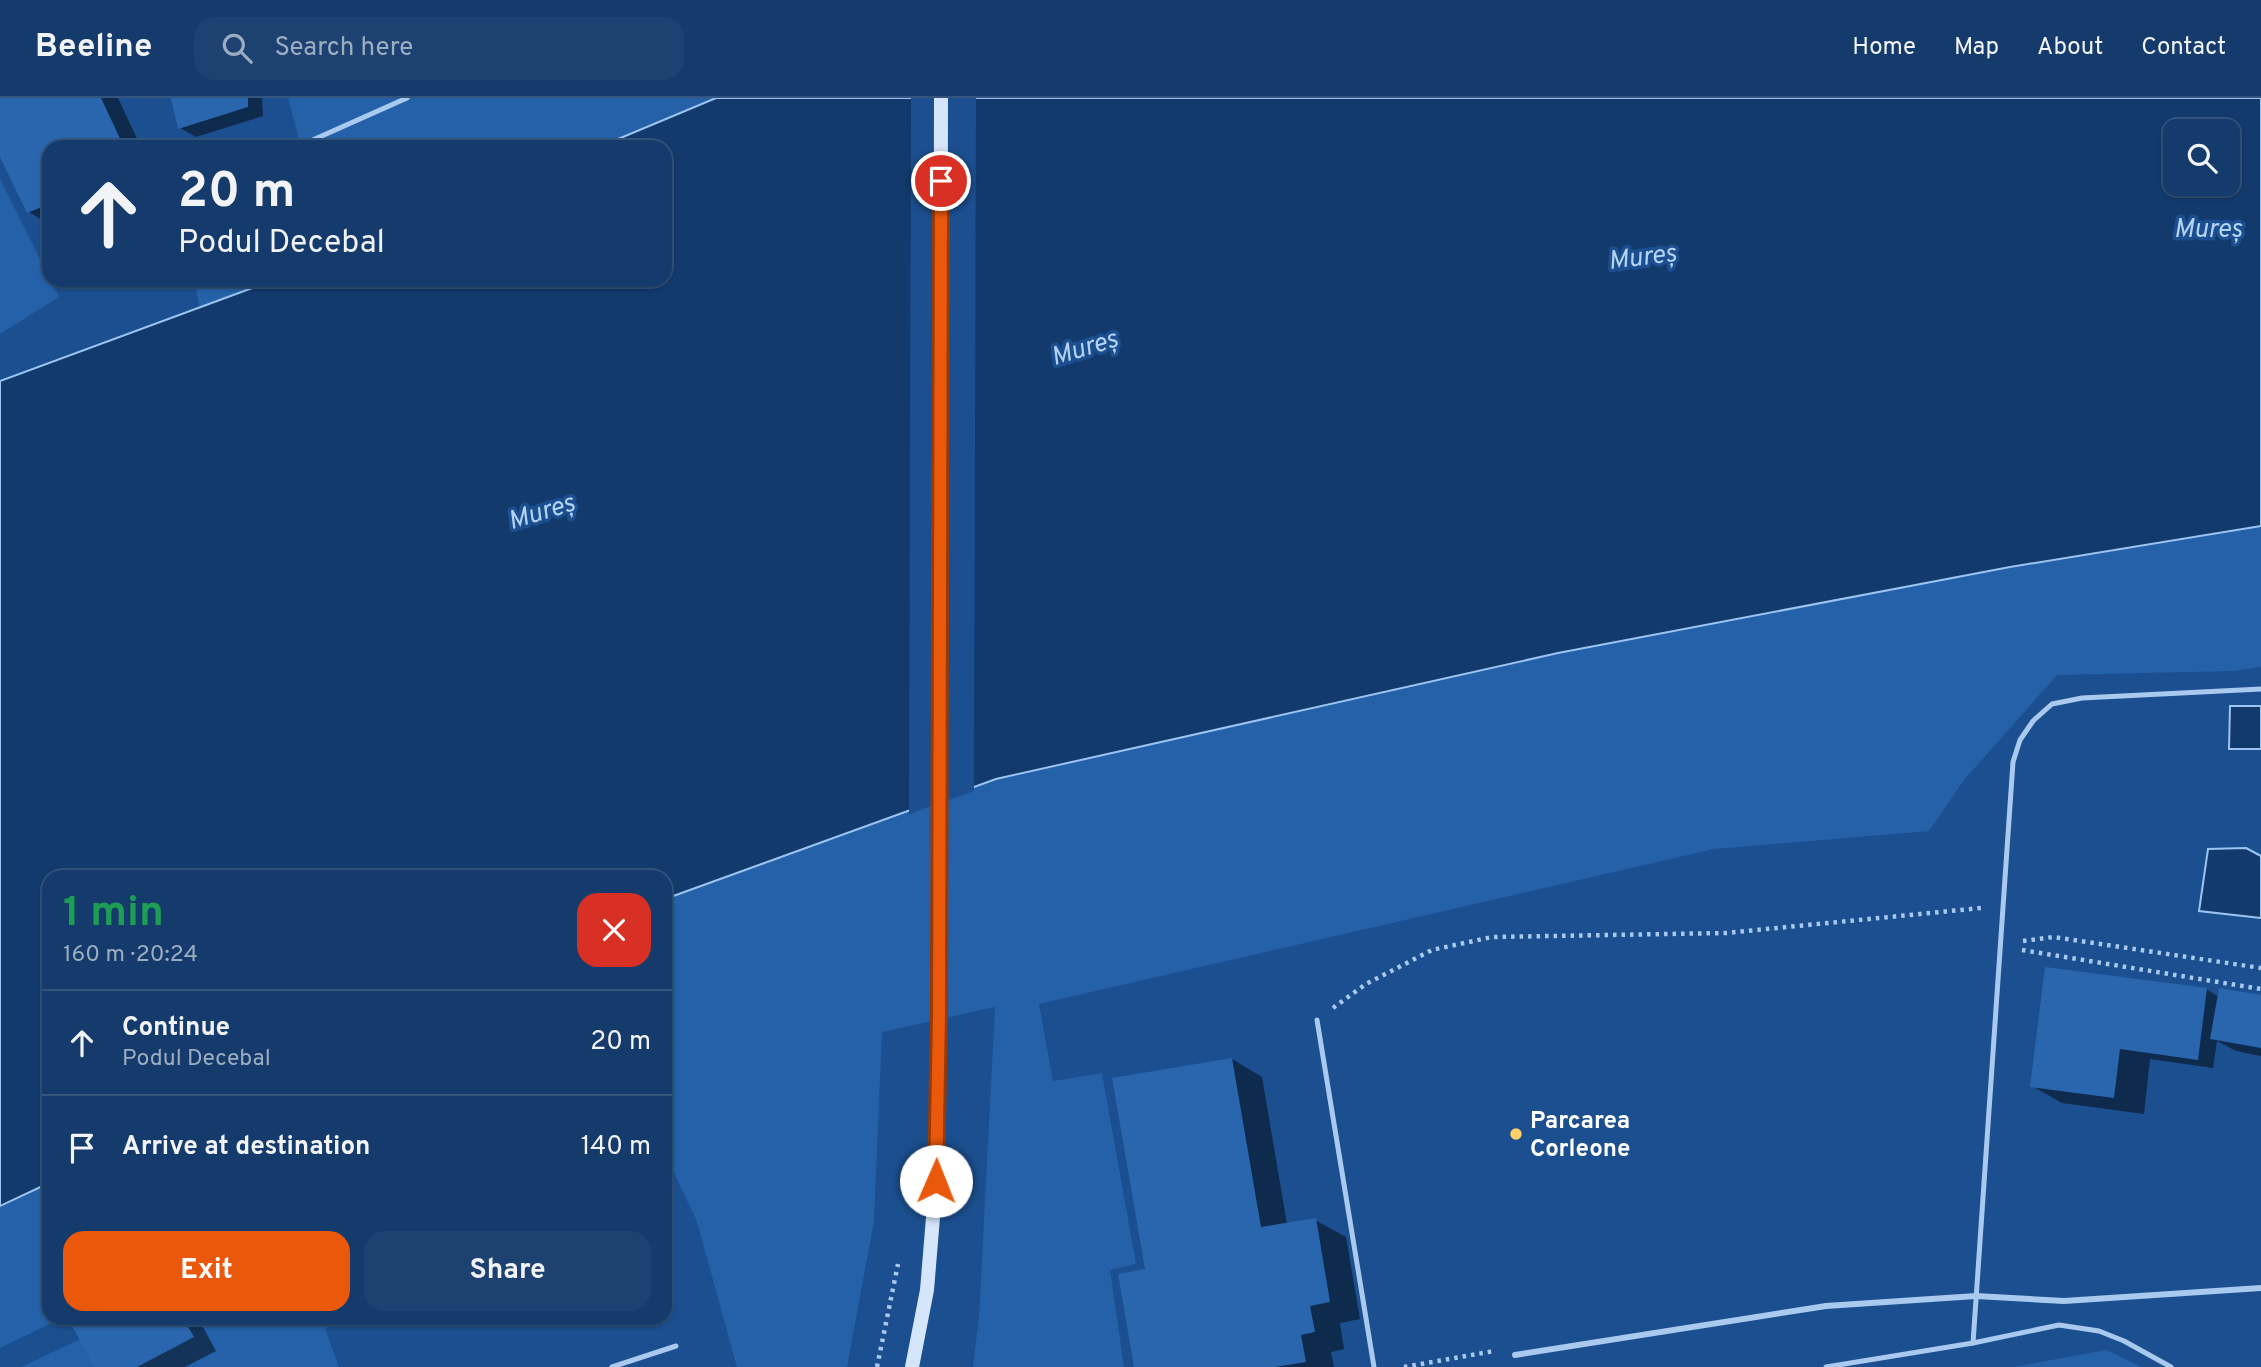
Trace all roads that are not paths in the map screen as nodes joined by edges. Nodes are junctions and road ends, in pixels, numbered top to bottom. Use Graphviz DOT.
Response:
graph roads {
  1 [pos="407,98"];
  2 [pos="941,98"];
  3 [pos="312,140"];
  4 [pos="2261,689"];
  5 [pos="1317,1020"];
  6 [pos="2261,1288"];
  7 [pos="1976,1296"];
  8 [pos="1973,1343"];
  9 [pos="676,1346"];
  10 [pos="1515,1355"];
  11 [pos="612,1367"];
  12 [pos="912,1367"];
  13 [pos="1374,1367"];
  14 [pos="1826,1367"];
  15 [pos="2171,1367"];
  1 -- 3 [label="lane"];
  2 -- 12 [label="main road"];
  4 -- 7 [label="lane"];
  5 -- 13 [label="lane"];
  6 -- 7 [label="street"];
  7 -- 8 [label="lane"];
  7 -- 10 [label="street"];
  8 -- 14 [label="lane"];
  8 -- 15 [label="lane"];
  9 -- 11 [label="lane"];
}
